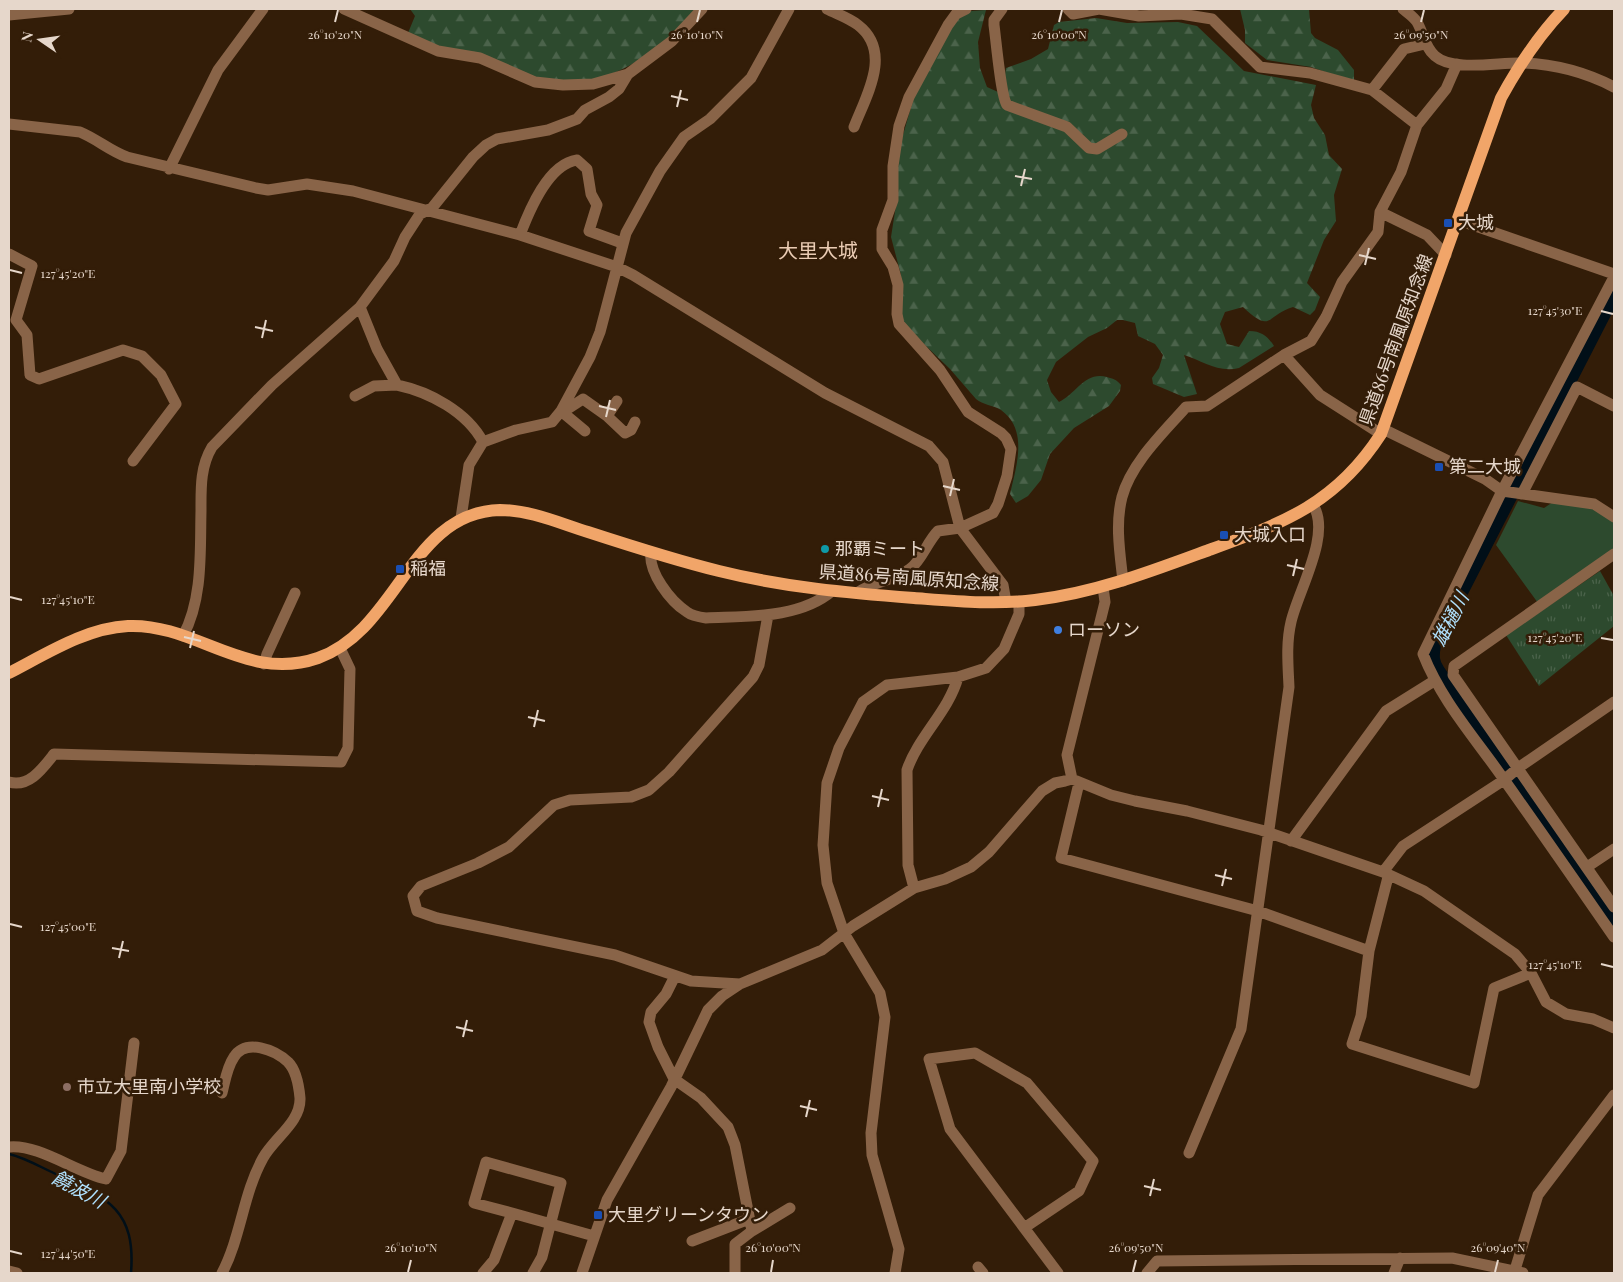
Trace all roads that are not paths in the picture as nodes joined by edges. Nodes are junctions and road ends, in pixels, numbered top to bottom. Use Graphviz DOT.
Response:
graph roads {
  1 [pos="69,9"];
  2 [pos="263,9"];
  3 [pos="344,9"];
  4 [pos="702,9"];
  5 [pos="789,9"];
  6 [pos="827,9"];
  7 [pos="966,9"];
  8 [pos="1002,9"];
  9 [pos="1068,9"];
  10 [pos="1403,9"];
  11 [pos="1564,9"];
  12 [pos="9,15"];
  13 [pos="1425,44"];
  14 [pos="1520,63"];
  15 [pos="1457,64"];
  16 [pos="628,74"];
  17 [pos="1614,87"];
  18 [pos="1372,90"];
  19 [pos="9,124"];
  20 [pos="1416,125"];
  21 [pos="854,127"];
  22 [pos="1122,134"];
  23 [pos="169,169"];
  24 [pos="426,211"];
  25 [pos="1380,212"];
  26 [pos="1458,220"];
  27 [pos="520,235"];
  28 [pos="622,243"];
  29 [pos="9,254"];
  30 [pos="1446,255"];
  31 [pos="617,267"];
  32 [pos="1614,275"];
  33 [pos="360,306"];
  34 [pos="1284,355"];
  35 [pos="397,385"];
  36 [pos="355,396"];
  37 [pos="617,401"];
  38 [pos="1614,406"];
  39 [pos="562,412"];
  40 [pos="607,416"];
  41 [pos="635,422"];
  42 [pos="585,431"];
  43 [pos="1382,432"];
  44 [pos="483,442"];
  45 [pos="133,461"];
  46 [pos="1504,491"];
  47 [pos="1520,494"];
  48 [pos="1313,505"];
  49 [pos="1614,517"];
  50 [pos="461,518"];
  51 [pos="960,528"];
  52 [pos="651,552"];
  53 [pos="1614,554"];
  54 [pos="1123,581"];
  55 [pos="1103,587"];
  56 [pos="832,591"];
  57 [pos="295,593"];
  58 [pos="857,593"];
  59 [pos="1019,601"];
  60 [pos="1006,602"];
  61 [pos="768,615"];
  62 [pos="183,636"];
  63 [pos="340,648"];
  64 [pos="264,664"];
  65 [pos="9,673"];
  66 [pos="958,677"];
  67 [pos="1434,681"];
  68 [pos="1614,702"];
  69 [pos="1511,774"];
  70 [pos="1076,781"];
  71 [pos="9,782"];
  72 [pos="1268,832"];
  73 [pos="1291,841"];
  74 [pos="1614,849"];
  75 [pos="1588,867"];
  76 [pos="1385,874"];
  77 [pos="914,888"];
  78 [pos="1614,907"];
  79 [pos="1258,911"];
  80 [pos="844,932"];
  81 [pos="1614,938"];
  82 [pos="1369,951"];
  83 [pos="1531,973"];
  84 [pos="675,976"];
  85 [pos="740,984"];
  86 [pos="1614,1028"];
  87 [pos="134,1043"];
  88 [pos="674,1078"];
  89 [pos="222,1093"];
  90 [pos="1614,1095"];
  91 [pos="9,1147"];
  92 [pos="1189,1152"];
  93 [pos="790,1208"];
  94 [pos="512,1213"];
  95 [pos="750,1219"];
  96 [pos="551,1224"];
  97 [pos="1024,1228"];
  98 [pos="752,1231"];
  99 [pos="594,1236"];
  100 [pos="692,1240"];
  101 [pos="1400,1258"];
  102 [pos="9,1270"];
  103 [pos="1517,1272"];
  104 [pos="17,1273"];
  105 [pos="222,1273"];
  106 [pos="483,1273"];
  107 [pos="533,1273"];
  108 [pos="582,1273"];
  109 [pos="735,1273"];
  110 [pos="895,1273"];
  111 [pos="1058,1273"];
  112 [pos="1147,1273"];
  113 [pos="1394,1273"];
  1 -- 12 [label="street"];
  2 -- 23 [label="street"];
  3 -- 16 [label="street"];
  4 -- 16 [label="street"];
  5 -- 28 [label="street"];
  6 -- 21 [label="street"];
  7 -- 51 [label="street"];
  8 -- 22 [label="street"];
  9 -- 18 [label="street"];
  10 -- 13 [label="street"];
  11 -- 14 [label="main road, 県道86号南風原知念線"];
  13 -- 15 [label="street"];
  13 -- 18 [label="street"];
  14 -- 15 [label="street"];
  14 -- 17 [label="street"];
  14 -- 26 [label="main road, 県道86号南風原知念線"];
  15 -- 20 [label="street"];
  16 -- 24 [label="street"];
  18 -- 20 [label="street"];
  19 -- 23 [label="street"];
  20 -- 25 [label="street"];
  23 -- 24 [label="street"];
  24 -- 27 [label="street"];
  24 -- 33 [label="street"];
  25 -- 30 [label="street"];
  25 -- 34 [label="street"];
  26 -- 30 [label="main road, 県道86号南風原知念線"];
  26 -- 32 [label="street"];
  27 -- 28 [label="street"];
  27 -- 31 [label="street"];
  28 -- 31 [label="street"];
  29 -- 45 [label="street"];
  30 -- 43 [label="main road, 県道86号南風原知念線"];
  31 -- 39 [label="street"];
  31 -- 51 [label="street"];
  32 -- 46 [label="street"];
  33 -- 35 [label="street"];
  33 -- 62 [label="street"];
  34 -- 43 [label="street"];
  34 -- 54 [label="street"];
  35 -- 36 [label="street"];
  35 -- 44 [label="street"];
  37 -- 40 [label="street"];
  38 -- 47 [label="street"];
  39 -- 40 [label="street"];
  39 -- 42 [label="street"];
  39 -- 44 [label="street"];
  40 -- 41 [label="street"];
  43 -- 46 [label="street"];
  43 -- 48 [label="main road, 県道86号南風原知念線"];
  44 -- 50 [label="street"];
  46 -- 47 [label="street"];
  46 -- 67 [label="street"];
  47 -- 49 [label="street"];
  48 -- 54 [label="main road, 県道86号南風原知念線"];
  48 -- 72 [label="street"];
  50 -- 52 [label="main road, 県道86号南風原知念線"];
  50 -- 63 [label="main road, 県道86号南風原知念線"];
  51 -- 58 [label="street"];
  51 -- 60 [label="street"];
  52 -- 56 [label="main road, 県道86号南風原知念線"];
  52 -- 61 [label="street"];
  53 -- 69 [label="street"];
  54 -- 55 [label="main road, 県道86号南風原知念線"];
  55 -- 59 [label="main road, 県道86号南風原知念線"];
  55 -- 70 [label="street"];
  56 -- 58 [label="main road, 県道86号南風原知念線"];
  56 -- 61 [label="street"];
  57 -- 64 [label="street"];
  58 -- 60 [label="main road, 県道86号南風原知念線"];
  59 -- 60 [label="main road, 県道86号南風原知念線"];
  59 -- 66 [label="street"];
  61 -- 84 [label="street"];
  62 -- 64 [label="main road, 県道86号南風原知念線"];
  62 -- 65 [label="main road, 県道86号南風原知念線"];
  63 -- 64 [label="main road, 県道86号南風原知念線"];
  63 -- 71 [label="street"];
  66 -- 77 [label="street"];
  66 -- 80 [label="street"];
  67 -- 69 [label="street"];
  67 -- 73 [label="street"];
  68 -- 69 [label="street"];
  69 -- 75 [label="street"];
  69 -- 76 [label="street"];
  69 -- 81 [label="street"];
  70 -- 72 [label="street"];
  70 -- 77 [label="street"];
  70 -- 79 [label="street"];
  72 -- 73 [label="street"];
  72 -- 79 [label="street"];
  73 -- 76 [label="street"];
  74 -- 75 [label="street"];
  75 -- 78 [label="street"];
  76 -- 82 [label="street"];
  76 -- 83 [label="street"];
  77 -- 80 [label="street"];
  79 -- 82 [label="street"];
  79 -- 92 [label="street"];
  80 -- 85 [label="street"];
  80 -- 110 [label="street"];
  82 -- 83 [label="street"];
  83 -- 86 [label="street"];
  84 -- 85 [label="street"];
  84 -- 88 [label="street"];
  85 -- 88 [label="street"];
  87 -- 91 [label="street"];
  88 -- 95 [label="street"];
  88 -- 99 [label="street"];
  89 -- 105 [label="street"];
  90 -- 103 [label="street"];
  93 -- 98 [label="street"];
  94 -- 96 [label="street"];
  94 -- 96 [label="street"];
  94 -- 106 [label="street"];
  95 -- 98 [label="street"];
  95 -- 100 [label="street"];
  96 -- 99 [label="street"];
  96 -- 107 [label="street"];
  97 -- 111 [label="street"];
  98 -- 109 [label="street"];
  99 -- 108 [label="street"];
  101 -- 103 [label="street"];
  101 -- 112 [label="street"];
  101 -- 113 [label="street"];
  102 -- 104 [label="street"];
}
